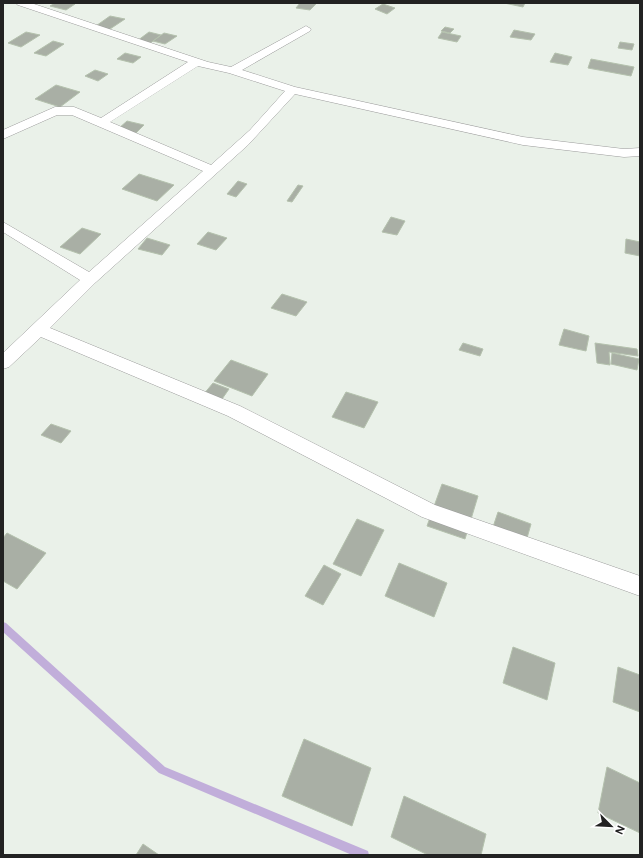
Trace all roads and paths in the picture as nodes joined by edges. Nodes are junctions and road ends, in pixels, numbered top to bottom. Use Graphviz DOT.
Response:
graph roads {
  1 [pos="21,3"];
  2 [pos="306,29"];
  3 [pos="196,62"];
  4 [pos="233,71"];
  5 [pos="292,90"];
  6 [pos="101,122"];
  7 [pos="3,135"];
  8 [pos="640,152"];
  9 [pos="212,170"];
  10 [pos="3,226"];
  11 [pos="90,278"];
  12 [pos="40,330"];
  13 [pos="3,362"];
  14 [pos="640,586"];
  1 -- 3 [label="street"];
  2 -- 4 [label="street"];
  3 -- 4 [label="street"];
  3 -- 6 [label="street"];
  4 -- 5 [label="street"];
  5 -- 8 [label="street"];
  5 -- 9 [label="street"];
  6 -- 7 [label="street"];
  6 -- 9 [label="street"];
  9 -- 11 [label="street"];
  10 -- 11 [label="street"];
  11 -- 12 [label="street"];
  12 -- 13 [label="street"];
  12 -- 14 [label="street"];
}
